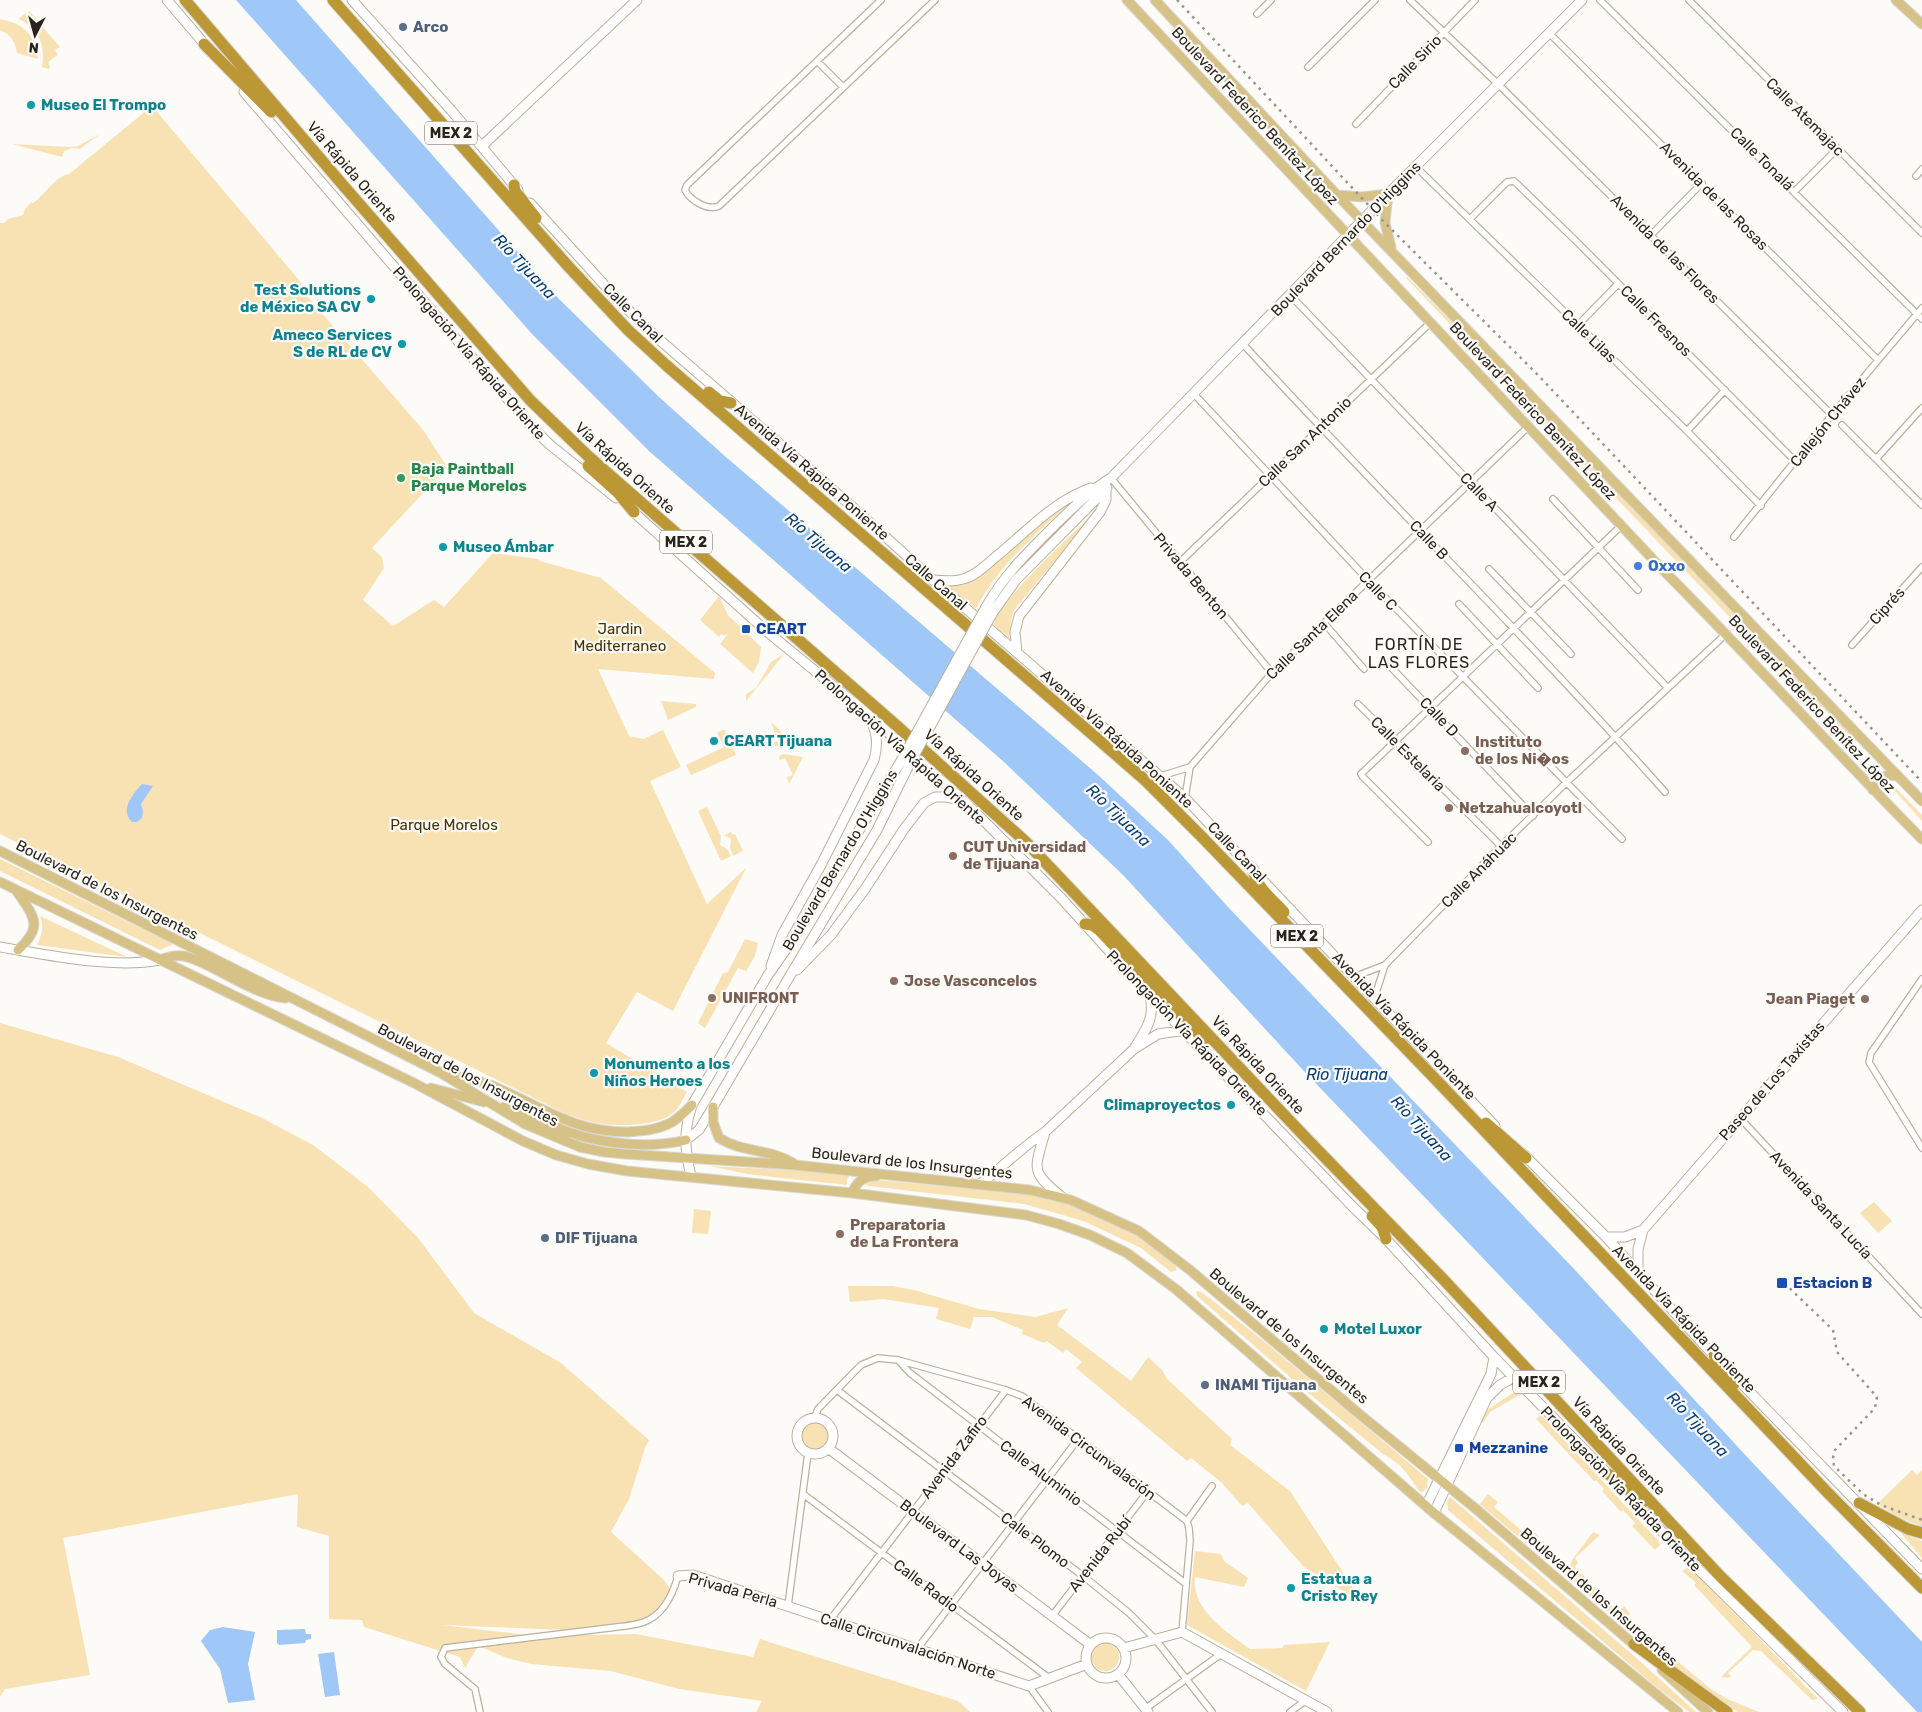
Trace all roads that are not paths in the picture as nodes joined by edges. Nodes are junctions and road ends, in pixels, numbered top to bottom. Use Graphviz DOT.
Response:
graph roads {
  1 [pos="167,0"];
  2 [pos="186,0"];
  3 [pos="334,0"];
  4 [pos="352,0"];
  5 [pos="637,0"];
  6 [pos="881,0"];
  7 [pos="934,0"];
  8 [pos="1127,0"];
  9 [pos="1155,0"];
  10 [pos="1272,0"];
  11 [pos="1375,0"];
  12 [pos="1410,0"];
  13 [pos="1475,0"];
  14 [pos="1582,0"];
  15 [pos="1600,0"];
  16 [pos="1689,0"];
  17 [pos="1896,0"];
  18 [pos="1256,14"];
  19 [pos="1922,24"];
  20 [pos="1444,32"];
  21 [pos="1549,33"];
  22 [pos="204,44"];
  23 [pos="817,61"];
  24 [pos="1308,67"];
  25 [pos="1498,84"];
  26 [pos="843,87"];
  27 [pos="1356,124"];
  28 [pos="482,146"];
  29 [pos="1837,149"];
  30 [pos="1416,167"];
  31 [pos="1922,170"];
  32 [pos="1916,176"];
  33 [pos="1702,183"];
  34 [pos="342,184"];
  35 [pos="514,185"];
  36 [pos="1794,191"];
  37 [pos="1388,194"];
  38 [pos="1338,195"];
  39 [pos="1470,219"];
  40 [pos="1363,221"];
  41 [pos="1922,233"];
  42 [pos="1651,235"];
  43 [pos="1349,236"];
  44 [pos="1391,249"];
  45 [pos="568,266"];
  46 [pos="1618,284"];
  47 [pos="1290,295"];
  48 [pos="1922,308"];
  49 [pos="1920,316"];
  50 [pos="1430,323"];
  51 [pos="1578,325"];
  52 [pos="628,330"];
  53 [pos="1243,344"];
  54 [pos="1878,360"];
  55 [pos="1370,378"];
  56 [pos="1725,390"];
  57 [pos="1194,394"];
  58 [pos="530,400"];
  59 [pos="731,403"];
  60 [pos="1922,408"];
  61 [pos="1832,415"];
  62 [pos="1842,425"];
  63 [pos="1529,426"];
  64 [pos="1319,427"];
  65 [pos="1687,431"];
  66 [pos="1876,459"];
  67 [pos="1796,462"];
  68 [pos="1271,476"];
  69 [pos="1111,478"];
  70 [pos="1470,482"];
  71 [pos="1103,486"];
  72 [pos="1553,499"];
  73 [pos="1922,505"];
  74 [pos="1761,506"];
  75 [pos="634,512"];
  76 [pos="1622,525"];
  77 [pos="1420,531"];
  78 [pos="1734,537"];
  79 [pos="1598,548"];
  80 [pos="1180,562"];
  81 [pos="1922,567"];
  82 [pos="1489,569"];
  83 [pos="933,580"];
  84 [pos="1368,580"];
  85 [pos="1564,580"];
  86 [pos="1638,590"];
  87 [pos="1459,604"];
  88 [pos="1531,612"];
  89 [pos="1324,623"];
  90 [pos="1513,629"];
  91 [pos="1726,633"];
  92 [pos="1496,645"];
  93 [pos="1852,645"];
  94 [pos="1017,652"];
  95 [pos="1571,654"];
  96 [pos="1386,662"];
  97 [pos="1364,669"];
  98 [pos="1272,672"];
  99 [pos="1462,678"];
  100 [pos="1538,688"];
  101 [pos="1668,688"];
  102 [pos="1358,704"];
  103 [pos="1430,708"];
  104 [pos="864,712"];
  105 [pos="1616,736"];
  106 [pos="1394,741"];
  107 [pos="905,763"];
  108 [pos="1190,767"];
  109 [pos="1161,776"];
  110 [pos="1897,776"];
  111 [pos="1567,782"];
  112 [pos="1873,790"];
  113 [pos="1665,792"];
  114 [pos="1185,798"];
  115 [pos="964,801"];
  116 [pos="1922,801"];
  117 [pos="1533,816"];
  118 [pos="1908,824"];
  119 [pos="1922,832"];
  120 [pos="1622,839"];
  121 [pos="1922,839"];
  122 [pos="1428,842"];
  123 [pos="1501,846"];
  124 [pos="0,851"];
  125 [pos="1253,869"];
  126 [pos="0,882"];
  127 [pos="16,890"];
  128 [pos="1922,910"];
  129 [pos="1085,924"];
  130 [pos="0,947"];
  131 [pos="18,950"];
  132 [pos="160,960"];
  133 [pos="1385,965"];
  134 [pos="768,975"];
  135 [pos="1354,977"];
  136 [pos="788,978"];
  137 [pos="1922,979"];
  138 [pos="1149,995"];
  139 [pos="1353,996"];
  140 [pos="290,997"];
  141 [pos="1374,999"];
  142 [pos="1188,1034"];
  143 [pos="1134,1049"];
  144 [pos="1222,1049"];
  145 [pos="441,1073"];
  146 [pos="414,1083"];
  147 [pos="1441,1085"];
  148 [pos="494,1105"];
  149 [pos="692,1105"];
  150 [pos="713,1107"];
  151 [pos="1740,1118"];
  152 [pos="1045,1132"];
  153 [pos="1307,1139"];
  154 [pos="686,1140"];
  155 [pos="1922,1148"];
  156 [pos="687,1158"];
  157 [pos="1526,1158"];
  158 [pos="795,1165"];
  159 [pos="903,1176"];
  160 [pos="691,1177"];
  161 [pos="980,1184"];
  162 [pos="852,1193"];
  163 [pos="1062,1197"];
  164 [pos="1643,1230"];
  165 [pos="1606,1237"];
  166 [pos="1386,1239"];
  167 [pos="1638,1271"];
  168 [pos="1922,1314"];
  169 [pos="1714,1354"];
  170 [pos="1494,1357"];
  171 [pos="898,1360"];
  172 [pos="1514,1377"];
  173 [pos="837,1390"];
  174 [pos="1006,1390"];
  175 [pos="814,1419"];
  176 [pos="979,1425"];
  177 [pos="1079,1438"];
  178 [pos="1777,1440"];
  179 [pos="828,1448"];
  180 [pos="808,1453"];
  181 [pos="944,1471"];
  182 [pos="1608,1474"];
  183 [pos="1048,1478"];
  184 [pos="1439,1479"];
  185 [pos="1212,1486"];
  186 [pos="1447,1486"];
  187 [pos="1148,1491"];
  188 [pos="803,1494"];
  189 [pos="1859,1503"];
  190 [pos="1426,1506"];
  191 [pos="913,1512"];
  192 [pos="1434,1513"];
  193 [pos="1187,1521"];
  194 [pos="1013,1523"];
  195 [pos="1118,1531"];
  196 [pos="1922,1533"];
  197 [pos="882,1553"];
  198 [pos="982,1564"];
  199 [pos="1922,1569"];
  200 [pos="678,1576"];
  201 [pos="1083,1576"];
  202 [pos="1720,1576"];
  203 [pos="1185,1583"];
  204 [pos="1922,1588"];
  205 [pos="950,1604"];
  206 [pos="788,1606"];
  207 [pos="1052,1616"];
  208 [pos="830,1620"];
  209 [pos="1182,1632"];
  210 [pos="1155,1639"];
  211 [pos="1634,1644"];
  212 [pos="1090,1645"];
  213 [pos="1124,1648"];
  214 [pos="916,1649"];
  215 [pos="1221,1654"];
  216 [pos="1087,1664"];
  217 [pos="1118,1674"];
  218 [pos="1049,1678"];
  219 [pos="1186,1679"];
  220 [pos="1029,1686"];
  221 [pos="1305,1700"];
  222 [pos="1146,1710"];
  223 [pos="480,1712"];
  224 [pos="1048,1712"];
  225 [pos="1212,1712"];
  226 [pos="1290,1712"];
  227 [pos="1327,1712"];
  228 [pos="1678,1712"];
  229 [pos="1708,1712"];
  230 [pos="1727,1712"];
  231 [pos="1843,1712"];
  232 [pos="1860,1712"];
  1 -- 22 [label="main road, Prolongación Vía Rápida Oriente"];
  2 -- 34 [label="highway, Vía Rápida Oriente / MEX 2"];
  3 -- 45 [label="highway, Avenida Vía Rápida Poniente / MEX 2"];
  4 -- 28 [label="main road, Calle Canal"];
  5 -- 28 [label="main road"];
  6 -- 23 [label="street"];
  7 -- 26 [label="street"];
  8 -- 43 [label="main road, Boulevard Federico Benítez López"];
  9 -- 38 [label="main road, Boulevard Federico Benítez López"];
  10 -- 18 [label="street"];
  11 -- 24 [label="street"];
  12 -- 20 [label="street, Avenida de las Flores"];
  13 -- 20 [label="street, Calle Sirio"];
  14 -- 21 [label="main road, Boulevard Bernardo O'Higgins"];
  15 -- 36 [label="street, Calle Tonalá"];
  16 -- 29 [label="street, Calle Atemajac"];
  17 -- 19 [label="main road"];
  20 -- 25 [label="street, Avenida de las Flores"];
  20 -- 27 [label="street, Calle Sirio"];
  21 -- 25 [label="main road, Boulevard Bernardo O'Higgins"];
  21 -- 33 [label="street, Avenida de las Rosas"];
  22 -- 34 [label="highway"];
  22 -- 75 [label="main road, Prolongación Vía Rápida Oriente"];
  23 -- 26 [label="street"];
  23 -- 26 [label="street"];
  25 -- 30 [label="main road, Boulevard Bernardo O'Higgins"];
  25 -- 42 [label="street, Avenida de las Flores"];
  28 -- 35 [label="main road, Calle Canal"];
  29 -- 36 [label="street"];
  29 -- 41 [label="street, Calle Atemajac"];
  30 -- 37 [label="main road, Boulevard Bernardo O'Higgins"];
  30 -- 39 [label="street, Calle Lilas"];
  31 -- 32 [label="street"];
  33 -- 42 [label="street"];
  33 -- 54 [label="street, Avenida de las Rosas"];
  34 -- 58 [label="highway, Vía Rápida Oriente / MEX 2"];
  35 -- 45 [label="highway"];
  35 -- 59 [label="main road, Calle Canal"];
  36 -- 49 [label="street, Calle Tonalá"];
  37 -- 38 [label="main road"];
  37 -- 40 [label="main road, Boulevard Bernardo O'Higgins"];
  37 -- 44 [label="main road"];
  38 -- 40 [label="main road, Boulevard Federico Benítez López"];
  39 -- 46 [label="street, Calle Fresnos"];
  39 -- 51 [label="street, Calle Lilas"];
  40 -- 43 [label="main road, Boulevard Bernardo O'Higgins"];
  40 -- 44 [label="main road, Boulevard Federico Benítez López"];
  42 -- 61 [label="street, Avenida de las Flores"];
  43 -- 47 [label="main road, Boulevard Bernardo O'Higgins"];
  43 -- 50 [label="main road, Boulevard Federico Benítez López"];
  44 -- 110 [label="main road, Boulevard Federico Benítez López"];
  45 -- 52 [label="highway, Avenida Vía Rápida Poniente / MEX 2"];
  46 -- 51 [label="street"];
  46 -- 56 [label="street, Calle Fresnos"];
  47 -- 53 [label="main road, Boulevard Bernardo O'Higgins"];
  47 -- 55 [label="street, Calle A"];
  48 -- 49 [label="street, Callejón Chávez"];
  49 -- 54 [label="street, Callejón Chávez"];
  50 -- 55 [label="street, Calle San Antonio"];
  50 -- 63 [label="main road, Boulevard Federico Benítez López"];
  51 -- 65 [label="street, Calle Lilas"];
  52 -- 59 [label="highway"];
  52 -- 139 [label="highway, Avenida Vía Rápida Poniente / MEX 2"];
  53 -- 57 [label="main road, Boulevard Bernardo O'Higgins"];
  53 -- 64 [label="street, Calle B"];
  54 -- 61 [label="street, Callejón Chávez"];
  55 -- 64 [label="street, Calle San Antonio"];
  55 -- 70 [label="street, Calle A"];
  56 -- 65 [label="street"];
  56 -- 67 [label="street, Calle Fresnos"];
  57 -- 68 [label="street, Calle C"];
  57 -- 69 [label="main road, Boulevard Bernardo O'Higgins"];
  58 -- 75 [label="highway"];
  58 -- 144 [label="highway, Vía Rápida Oriente / MEX 2"];
  59 -- 83 [label="main road, Calle Canal"];
  60 -- 66 [label="street"];
  61 -- 67 [label="street, Callejón Chávez"];
  62 -- 66 [label="street"];
  63 -- 70 [label="street, Calle Santa Elena"];
  63 -- 76 [label="main road, Boulevard Federico Benítez López"];
  64 -- 68 [label="street, Calle San Antonio"];
  64 -- 77 [label="street, Calle B"];
  65 -- 74 [label="street, Calle Lilas"];
  66 -- 73 [label="street"];
  67 -- 74 [label="street, Callejón Chávez"];
  68 -- 80 [label="street, Calle San Antonio"];
  68 -- 84 [label="street, Calle C"];
  69 -- 71 [label="main road, Boulevard Bernardo O'Higgins"];
  69 -- 80 [label="street, Privada Benton"];
  70 -- 77 [label="street, Calle Santa Elena"];
  70 -- 85 [label="street, Calle A"];
  71 -- 83 [label="main road"];
  71 -- 94 [label="main road"];
  71 -- 107 [label="main road, Boulevard Bernardo O'Higgins, bridge"];
  72 -- 79 [label="street"];
  74 -- 78 [label="street, Callejón Chávez"];
  75 -- 104 [label="main road, Prolongación Vía Rápida Oriente"];
  76 -- 79 [label="street"];
  76 -- 91 [label="main road, Boulevard Federico Benítez López"];
  77 -- 84 [label="street, Calle Santa Elena"];
  77 -- 90 [label="street, Calle B"];
  79 -- 85 [label="street"];
  79 -- 86 [label="street"];
  80 -- 98 [label="street, Privada Benton"];
  81 -- 93 [label="street, Ciprés"];
  82 -- 88 [label="street"];
  83 -- 94 [label="main road, Calle Canal"];
  84 -- 89 [label="street, Calle Santa Elena"];
  84 -- 99 [label="street, Calle C"];
  85 -- 88 [label="street"];
  85 -- 101 [label="street, Calle A"];
  87 -- 92 [label="street"];
  88 -- 90 [label="street"];
  88 -- 95 [label="street"];
  89 -- 97 [label="street"];
  89 -- 98 [label="street, Calle Santa Elena"];
  90 -- 92 [label="street"];
  90 -- 105 [label="street, Calle B"];
  91 -- 101 [label="street, Calle Anáhuac"];
  91 -- 112 [label="main road, Boulevard Federico Benítez López"];
  92 -- 99 [label="street"];
  92 -- 100 [label="street"];
  94 -- 109 [label="main road, Calle Canal"];
  96 -- 103 [label="street, Calle D"];
  98 -- 108 [label="street, Calle Santa Elena"];
  99 -- 103 [label="street"];
  99 -- 111 [label="street, Calle C"];
  101 -- 105 [label="street, Calle Anáhuac"];
  102 -- 106 [label="street, Calle Estelaria"];
  103 -- 106 [label="street"];
  103 -- 117 [label="street, Calle D"];
  104 -- 115 [label="main road, Prolongación Vía Rápida Oriente"];
  104 -- 134 [label="main road"];
  105 -- 111 [label="street, Calle Anáhuac"];
  105 -- 113 [label="street, Calle B"];
  106 -- 122 [label="street"];
  106 -- 123 [label="street, Calle Estelaria"];
  107 -- 134 [label="main road, Boulevard Bernardo O'Higgins"];
  107 -- 136 [label="main road, Boulevard Bernardo O'Higgins"];
  108 -- 109 [label="street"];
  108 -- 114 [label="street"];
  109 -- 114 [label="main road, Calle Canal"];
  110 -- 112 [label="main road"];
  110 -- 116 [label="main road, Boulevard Federico Benítez López"];
  111 -- 117 [label="street, Calle Anáhuac"];
  111 -- 120 [label="street, Calle C"];
  112 -- 118 [label="main road, Boulevard Federico Benítez López"];
  114 -- 125 [label="main road, Calle Canal"];
  115 -- 129 [label="main road, Prolongación Vía Rápida Oriente"];
  115 -- 136 [label="main road"];
  117 -- 123 [label="street, Calle Anáhuac"];
  118 -- 119 [label="main road"];
  118 -- 121 [label="main road, Boulevard Federico Benítez López"];
  123 -- 133 [label="street, Calle Anáhuac"];
  124 -- 140 [label="main road, Boulevard de los Insurgentes"];
  125 -- 135 [label="main road, Calle Canal"];
  125 -- 139 [label="highway"];
  126 -- 127 [label="main road, Boulevard de los Insurgentes"];
  127 -- 131 [label="main road"];
  127 -- 132 [label="main road, Boulevard de los Insurgentes"];
  128 -- 151 [label="main road, Paseo de Los Taxistas"];
  129 -- 138 [label="main road, Prolongación Vía Rápida Oriente"];
  129 -- 144 [label="highway"];
  130 -- 131 [label="main road"];
  131 -- 132 [label="main road"];
  132 -- 140 [label="main road"];
  132 -- 146 [label="main road, Boulevard de los Insurgentes"];
  133 -- 135 [label="street, Calle Anáhuac"];
  133 -- 141 [label="street, Calle Anáhuac"];
  134 -- 149 [label="main road, Boulevard Bernardo O'Higgins"];
  135 -- 141 [label="main road, Calle Canal"];
  136 -- 150 [label="main road, Boulevard Bernardo O'Higgins"];
  137 -- 155 [label="street"];
  138 -- 142 [label="main road, Prolongación Vía Rápida Oriente"];
  138 -- 143 [label="main road"];
  139 -- 147 [label="highway, Avenida Vía Rápida Poniente / MEX 2"];
  140 -- 145 [label="main road, Boulevard de los Insurgentes"];
  141 -- 157 [label="main road, Calle Canal"];
  142 -- 143 [label="main road"];
  142 -- 166 [label="main road, Prolongación Vía Rápida Oriente"];
  143 -- 152 [label="main road"];
  144 -- 153 [label="highway, Vía Rápida Oriente / MEX 2"];
  145 -- 148 [label="main road, Boulevard de los Insurgentes"];
  145 -- 149 [label="main road"];
  146 -- 148 [label="main road"];
  146 -- 160 [label="main road, Boulevard de los Insurgentes"];
  147 -- 157 [label="highway"];
  147 -- 178 [label="highway, Avenida Vía Rápida Poniente / MEX 2"];
  148 -- 154 [label="main road"];
  148 -- 156 [label="main road, Boulevard de los Insurgentes"];
  149 -- 154 [label="main road, Boulevard Bernardo O'Higgins"];
  150 -- 154 [label="main road, Boulevard Bernardo O'Higgins"];
  150 -- 158 [label="main road"];
  151 -- 164 [label="main road, Paseo de Los Taxistas"];
  151 -- 168 [label="street, Avenida Santa Lucía"];
  152 -- 161 [label="main road"];
  152 -- 163 [label="main road"];
  153 -- 166 [label="highway"];
  153 -- 202 [label="highway, Vía Rápida Oriente / MEX 2"];
  154 -- 156 [label="main road, Boulevard Bernardo O'Higgins"];
  156 -- 158 [label="main road, Boulevard de los Insurgentes"];
  156 -- 160 [label="main road, Boulevard Bernardo O'Higgins"];
  157 -- 165 [label="main road, Avenida Vía Rápida Poniente"];
  158 -- 159 [label="main road, Boulevard de los Insurgentes"];
  159 -- 161 [label="main road, Boulevard de los Insurgentes"];
  159 -- 162 [label="main road"];
  160 -- 162 [label="main road, Boulevard de los Insurgentes"];
  161 -- 163 [label="main road, Boulevard de los Insurgentes"];
  162 -- 190 [label="main road, Boulevard de los Insurgentes"];
  163 -- 184 [label="main road, Boulevard de los Insurgentes"];
  164 -- 165 [label="main road"];
  164 -- 167 [label="main road, Paseo de Los Taxistas"];
  165 -- 167 [label="main road, Avenida Vía Rápida Poniente"];
  166 -- 170 [label="main road, Prolongación Vía Rápida Oriente"];
  167 -- 169 [label="main road, Avenida Vía Rápida Poniente"];
  169 -- 178 [label="highway"];
  169 -- 189 [label="main road, Avenida Vía Rápida Poniente"];
  170 -- 172 [label="main road, Prolongación Vía Rápida Oriente"];
  170 -- 184 [label="main road"];
  171 -- 173 [label="street, Avenida Circunvalación"];
  171 -- 174 [label="street, Avenida Circunvalación"];
  171 -- 176 [label="street, Calle Aluminio"];
  172 -- 182 [label="main road, Prolongación Vía Rápida Oriente"];
  172 -- 186 [label="main road"];
  173 -- 175 [label="street, Avenida Circunvalación"];
  173 -- 181 [label="street, Calle Plomo"];
  174 -- 176 [label="street, Avenida Zafiro"];
  174 -- 177 [label="street, Avenida Circunvalación"];
  175 -- 179 [label="main road"];
  175 -- 180 [label="main road"];
  176 -- 181 [label="street, Avenida Zafiro"];
  176 -- 183 [label="street, Calle Aluminio"];
  177 -- 183 [label="street"];
  177 -- 187 [label="street, Avenida Circunvalación"];
  178 -- 204 [label="highway, Avenida Vía Rápida Poniente / MEX 2"];
  179 -- 180 [label="main road"];
  179 -- 191 [label="main road, Boulevard Las Joyas"];
  180 -- 188 [label="street"];
  181 -- 191 [label="street, Avenida Zafiro"];
  181 -- 194 [label="street, Calle Plomo"];
  182 -- 202 [label="highway"];
  182 -- 231 [label="main road, Prolongación Vía Rápida Oriente"];
  183 -- 194 [label="street"];
  183 -- 195 [label="street, Calle Aluminio"];
  184 -- 186 [label="main road, Boulevard de los Insurgentes"];
  184 -- 190 [label="main road"];
  185 -- 193 [label="street"];
  186 -- 192 [label="main road"];
  186 -- 211 [label="main road, Boulevard de los Insurgentes"];
  187 -- 193 [label="street, Avenida Circunvalación"];
  187 -- 195 [label="street, Avenida Rubí"];
  188 -- 197 [label="street, Calle Radio"];
  188 -- 206 [label="street"];
  189 -- 196 [label="highway"];
  189 -- 199 [label="main road, Avenida Vía Rápida Poniente"];
  190 -- 192 [label="main road, Boulevard de los Insurgentes"];
  191 -- 197 [label="street, Avenida Zafiro"];
  191 -- 198 [label="main road, Boulevard Las Joyas"];
  192 -- 228 [label="main road, Boulevard de los Insurgentes"];
  193 -- 203 [label="street"];
  194 -- 198 [label="street"];
  194 -- 201 [label="street, Calle Plomo"];
  195 -- 201 [label="street, Avenida Rubí"];
  195 -- 203 [label="street, Calle Aluminio"];
  197 -- 205 [label="street, Calle Radio"];
  197 -- 208 [label="street, Avenida Zafiro"];
  198 -- 205 [label="street"];
  198 -- 207 [label="main road, Boulevard Las Joyas"];
  200 -- 206 [label="main road, Privada Perla"];
  200 -- 223 [label="street"];
  201 -- 207 [label="street, Avenida Rubí"];
  201 -- 210 [label="street, Calle Plomo"];
  202 -- 232 [label="highway, Vía Rápida Oriente / MEX 2"];
  203 -- 209 [label="street"];
  205 -- 214 [label="street"];
  205 -- 218 [label="street, Calle Radio"];
  206 -- 208 [label="main road, Calle Circunvalación Norte"];
  207 -- 212 [label="main road, Boulevard Las Joyas"];
  208 -- 214 [label="main road, Calle Circunvalación Norte"];
  209 -- 210 [label="main road"];
  209 -- 215 [label="main road"];
  210 -- 213 [label="main road"];
  210 -- 219 [label="street, Calle Plomo"];
  211 -- 229 [label="main road, Boulevard de los Insurgentes"];
  211 -- 230 [label="highway"];
  212 -- 213 [label="main road"];
  212 -- 216 [label="main road"];
  213 -- 217 [label="main road"];
  214 -- 220 [label="main road, Calle Circunvalación Norte"];
  215 -- 219 [label="street"];
  215 -- 221 [label="main road"];
  216 -- 217 [label="main road"];
  216 -- 218 [label="main road"];
  217 -- 222 [label="main road"];
  218 -- 220 [label="main road"];
  219 -- 222 [label="street"];
  219 -- 225 [label="street, Calle Plomo"];
  220 -- 224 [label="street"];
  221 -- 226 [label="street"];
  221 -- 227 [label="main road"];
}
